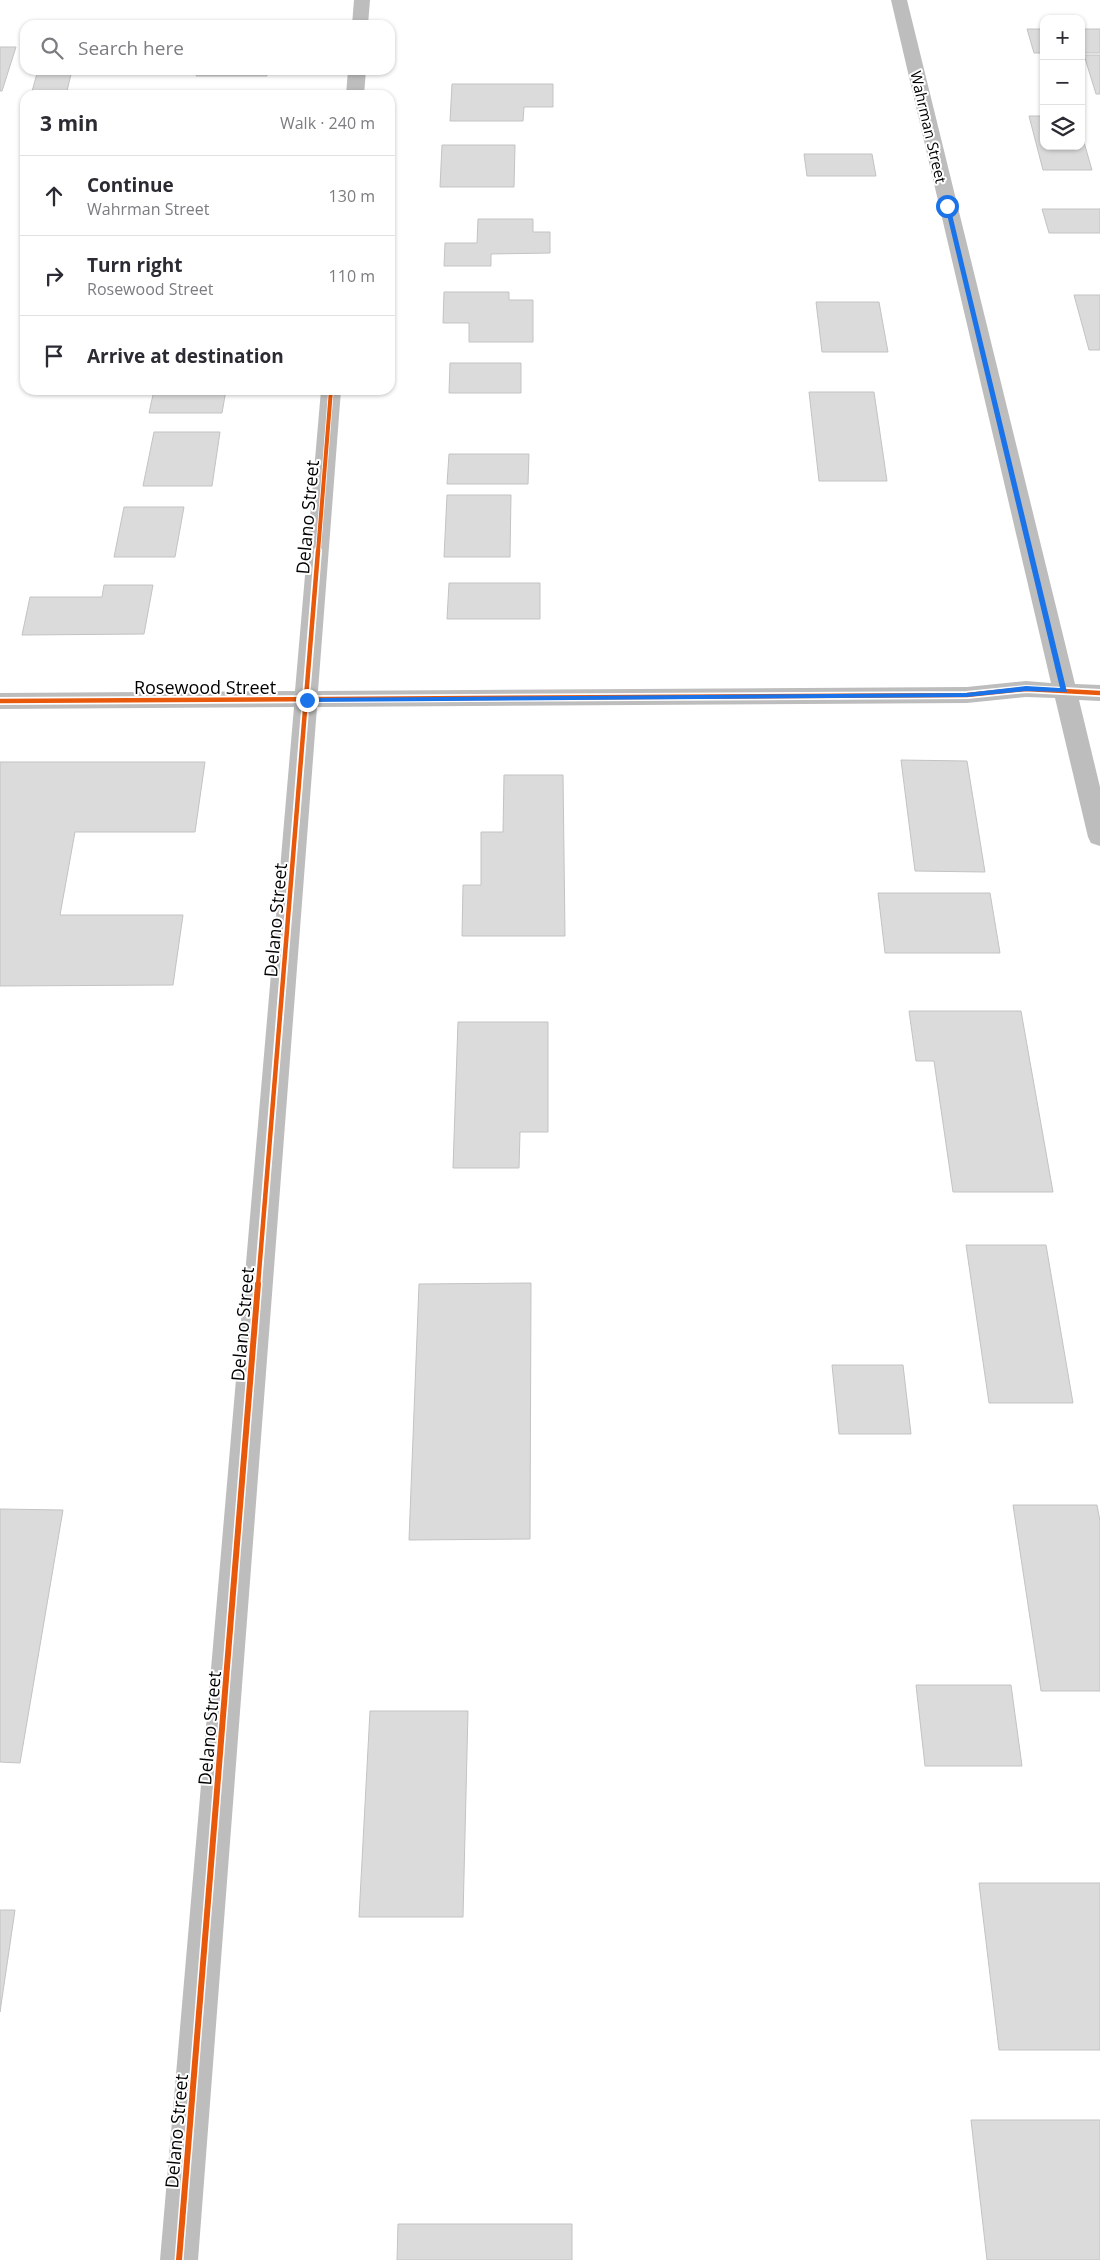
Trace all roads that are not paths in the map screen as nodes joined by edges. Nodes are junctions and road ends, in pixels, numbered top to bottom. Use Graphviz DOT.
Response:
graph roads {
  1 [pos="362,0"];
  2 [pos="899,0"];
  3 [pos="360,20"];
  4 [pos="357,75"];
  5 [pos="355,90"];
  6 [pos="331,395"];
  7 [pos="1064,691"];
  8 [pos="1100,693"];
  9 [pos="307,700"];
  10 [pos="0,701"];
  11 [pos="1100,837"];
  12 [pos="179,2260"];
  1 -- 3 [label="street"];
  2 -- 7 [label="street, Wahrman Street"];
  4 -- 5 [label="street"];
  6 -- 9 [label="street, Delano Street"];
  7 -- 8 [label="street, Rosewood Street"];
  7 -- 9 [label="street, Rosewood Street"];
  7 -- 11 [label="street, Wahrman Street"];
  9 -- 10 [label="street, Rosewood Street"];
  9 -- 12 [label="street, Delano Street"];
}
